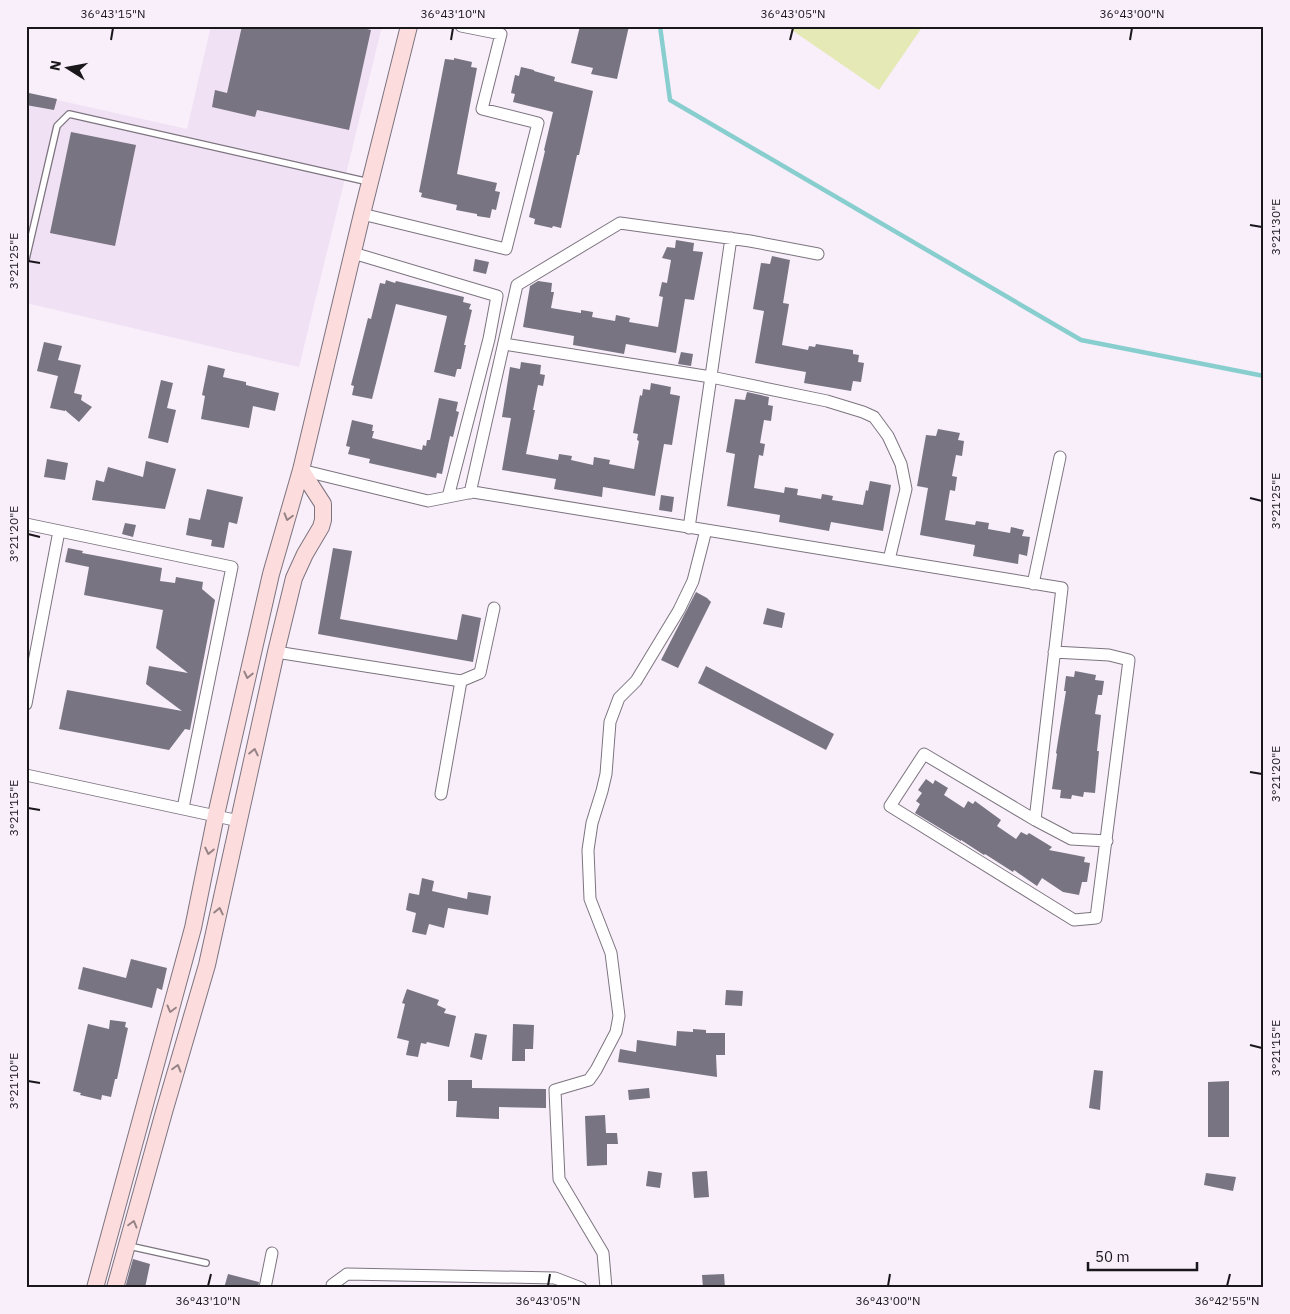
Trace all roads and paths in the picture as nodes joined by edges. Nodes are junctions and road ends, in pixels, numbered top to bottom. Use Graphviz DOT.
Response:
graph roads {
  1 [pos="409,26"];
  2 [pos="461,26"];
  3 [pos="371,183"];
  4 [pos="362,214"];
  5 [pos="731,238"];
  6 [pos="353,254"];
  7 [pos="818,254"];
  8 [pos="26,259"];
  9 [pos="504,344"];
  10 [pos="711,378"];
  11 [pos="1060,456"];
  12 [pos="301,470"];
  13 [pos="470,493"];
  14 [pos="448,497"];
  15 [pos="26,524"];
  16 [pos="689,528"];
  17 [pos="706,530"];
  18 [pos="59,531"];
  19 [pos="889,560"];
  20 [pos="1033,584"];
  21 [pos="494,608"];
  22 [pos="276,652"];
  23 [pos="1054,652"];
  24 [pos="461,680"];
  25 [pos="26,704"];
  26 [pos="26,775"];
  27 [pos="441,794"];
  28 [pos="184,808"];
  29 [pos="216,815"];
  30 [pos="239,820"];
  31 [pos="1035,820"];
  32 [pos="1106,842"];
  33 [pos="127,1246"];
  34 [pos="272,1253"];
  35 [pos="206,1263"];
  36 [pos="95,1288"];
  37 [pos="115,1288"];
  38 [pos="265,1288"];
  39 [pos="332,1288"];
  40 [pos="581,1288"];
  41 [pos="606,1288"];
  1 -- 3 [label="street"];
  2 -- 4 [label="street"];
  3 -- 4 [label="street"];
  3 -- 8 [label="lane"];
  4 -- 6 [label="street"];
  5 -- 7 [label="street"];
  5 -- 9 [label="street"];
  5 -- 10 [label="street"];
  6 -- 12 [label="street"];
  6 -- 14 [label="street"];
  9 -- 10 [label="street"];
  9 -- 13 [label="street"];
  10 -- 16 [label="street"];
  10 -- 19 [label="street"];
  11 -- 20 [label="street"];
  12 -- 14 [label="street"];
  12 -- 22 [label="street"];
  12 -- 29 [label="street, one-way"];
  13 -- 14 [label="street"];
  13 -- 16 [label="street"];
  15 -- 18 [label="street"];
  16 -- 17 [label="street"];
  17 -- 19 [label="street"];
  17 -- 41 [label="street"];
  18 -- 25 [label="street"];
  18 -- 28 [label="street"];
  19 -- 20 [label="street"];
  20 -- 23 [label="street"];
  21 -- 24 [label="street"];
  22 -- 24 [label="street"];
  30 -- 22 [label="street, one-way"];
  23 -- 31 [label="street"];
  23 -- 32 [label="street"];
  24 -- 27 [label="street"];
  26 -- 28 [label="street"];
  28 -- 29 [label="street"];
  29 -- 30 [label="street"];
  29 -- 36 [label="street, one-way"];
  33 -- 30 [label="street, one-way"];
  31 -- 32 [label="street"];
  31 -- 32 [label="street"];
  33 -- 35 [label="lane"];
  33 -- 37 [label="street"];
  34 -- 38 [label="street"];
  39 -- 40 [label="street"];
}
